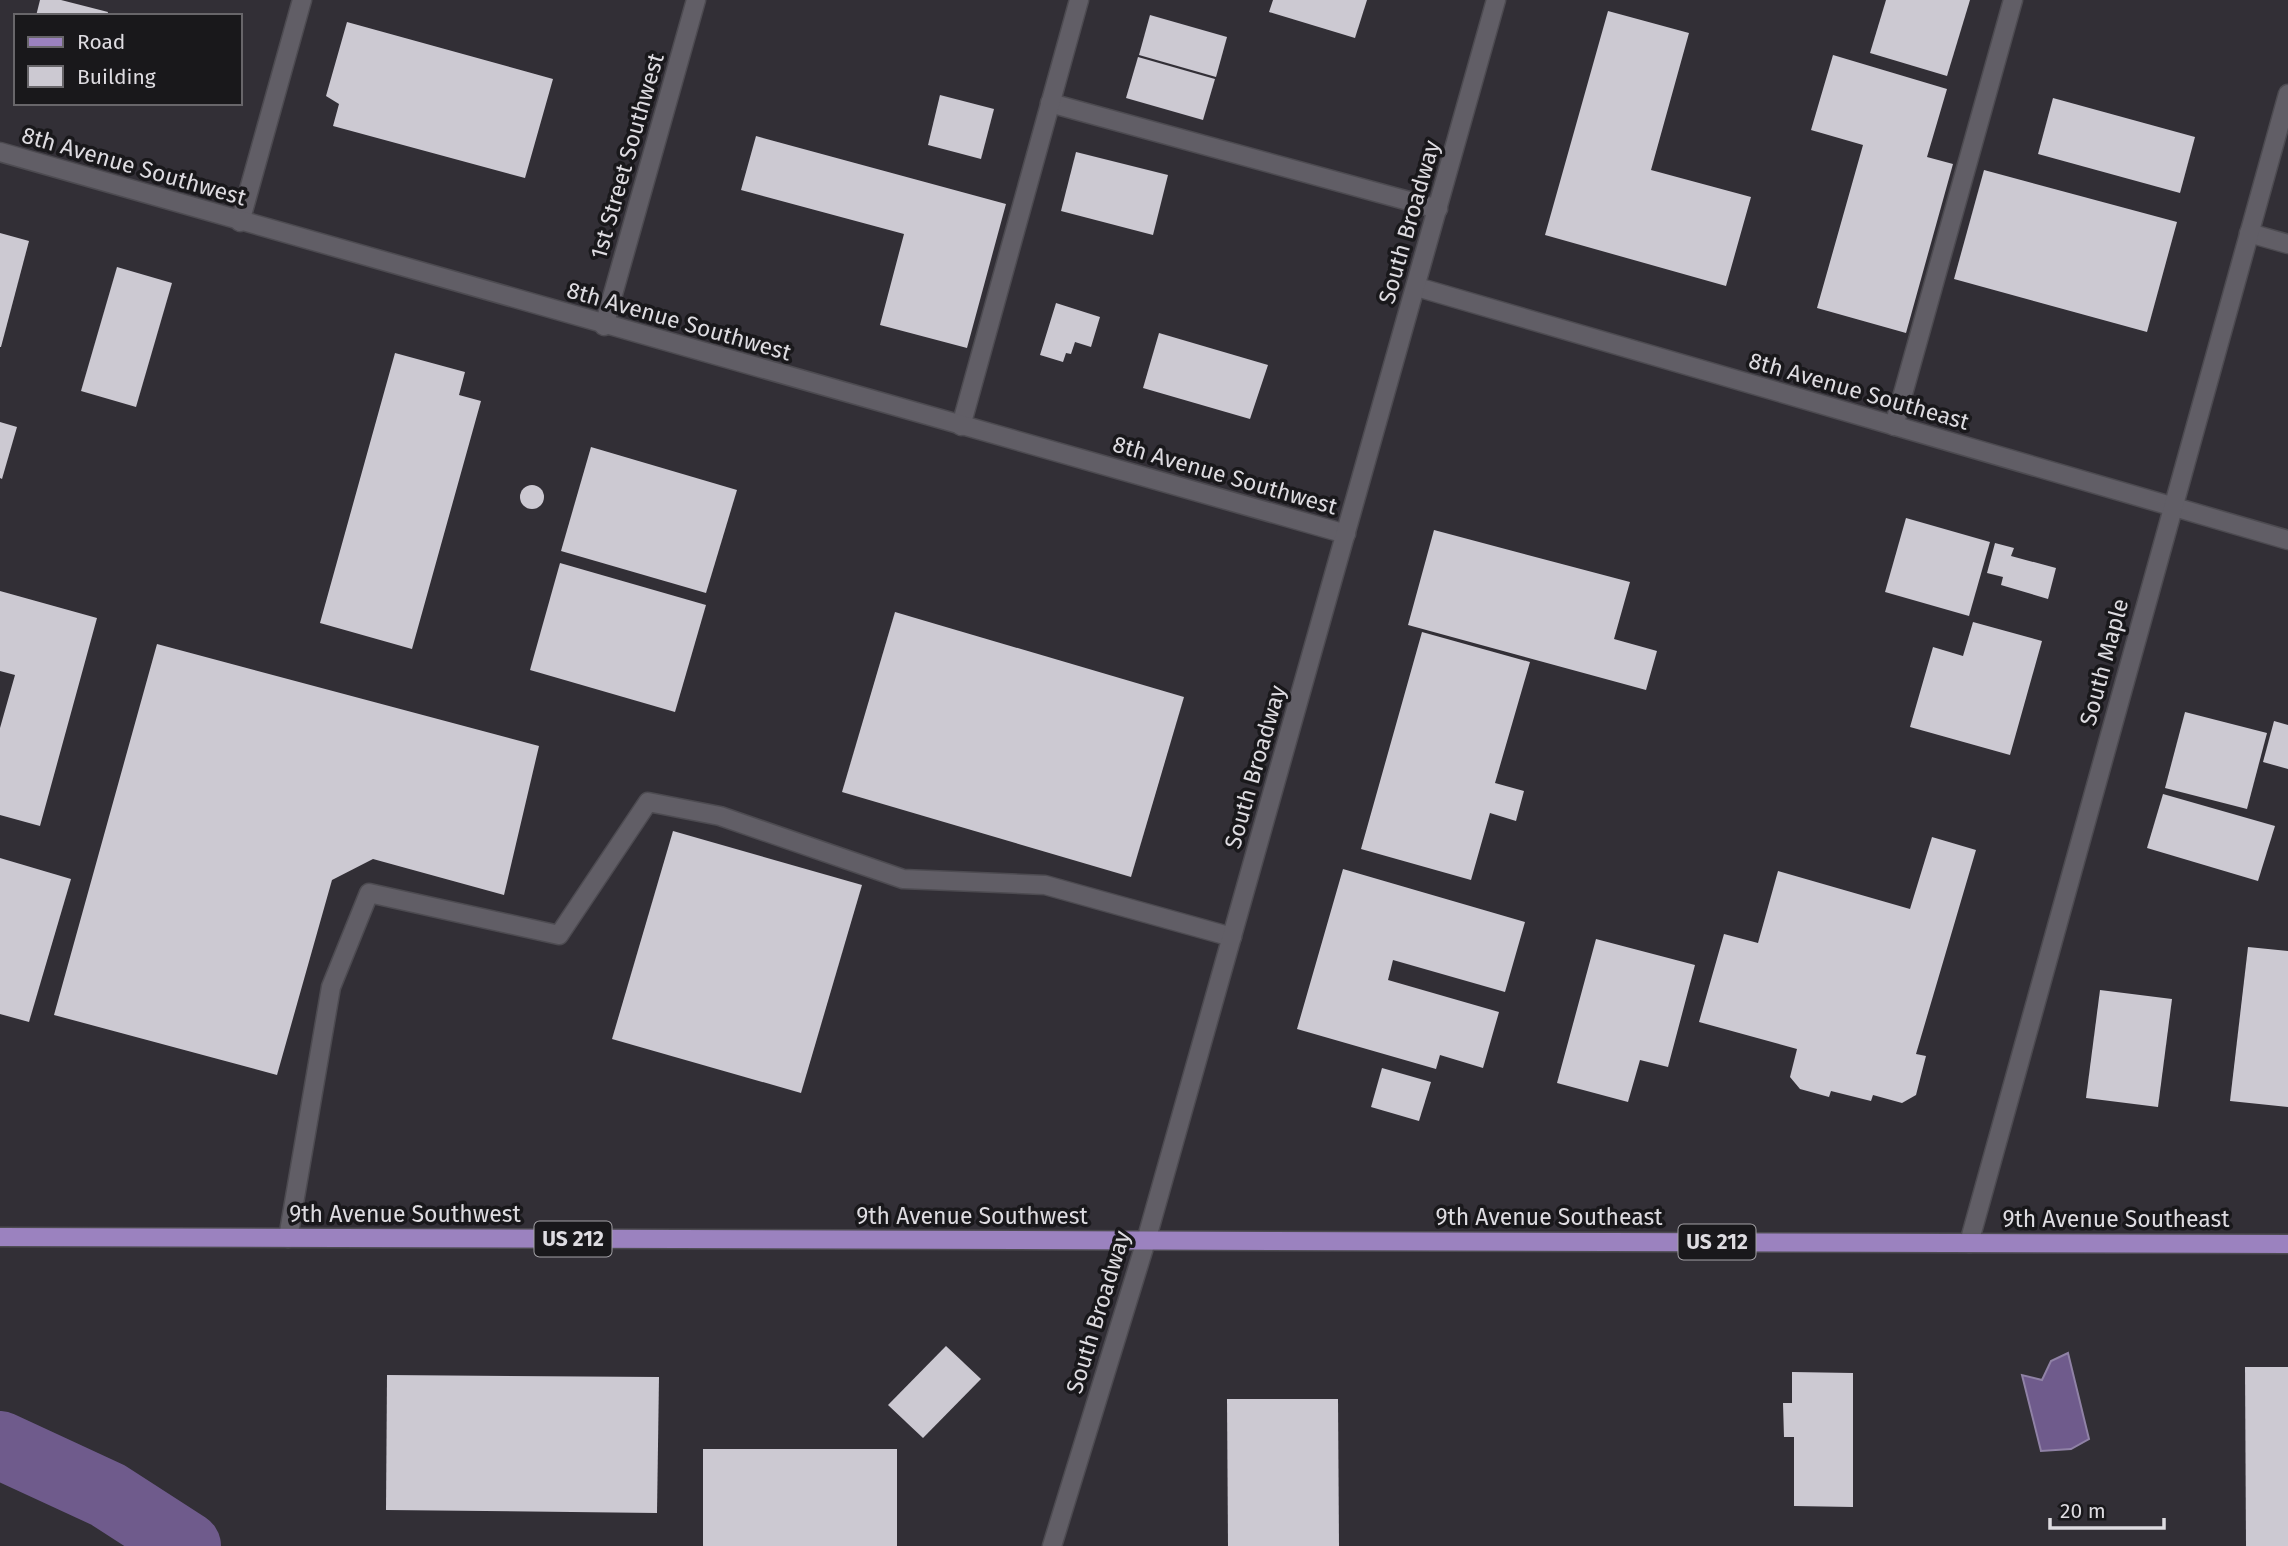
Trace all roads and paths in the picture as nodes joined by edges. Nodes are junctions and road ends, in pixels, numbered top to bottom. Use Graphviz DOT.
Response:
graph roads {
  1 [pos="302,0"];
  2 [pos="696,0"];
  3 [pos="1079,0"];
  4 [pos="1496,0"];
  5 [pos="2012,0"];
  6 [pos="2288,94"];
  7 [pos="1050,103"];
  8 [pos="0,152"];
  9 [pos="1438,209"];
  10 [pos="240,222"];
  11 [pos="2249,233"];
  12 [pos="2288,244"];
  13 [pos="1417,288"];
  14 [pos="604,326"];
  15 [pos="961,426"];
  16 [pos="1894,426"];
  17 [pos="2172,508"];
  18 [pos="1346,534"];
  19 [pos="2288,540"];
  20 [pos="1232,937"];
  21 [pos="0,1237"];
  22 [pos="288,1238"];
  23 [pos="1146,1241"];
  24 [pos="1969,1243"];
  25 [pos="2288,1244"];
  26 [pos="1052,1546"];
  1 -- 10 [label="street"];
  2 -- 14 [label="street, 1st Street Southwest"];
  3 -- 7 [label="street"];
  4 -- 9 [label="street, South Broadway"];
  5 -- 16 [label="street"];
  6 -- 11 [label="street, South Maple"];
  7 -- 9 [label="street"];
  7 -- 15 [label="street"];
  8 -- 10 [label="street, 8th Avenue Southwest"];
  9 -- 13 [label="street, South Broadway"];
  10 -- 14 [label="street, 8th Avenue Southwest"];
  11 -- 12 [label="street"];
  11 -- 17 [label="street, South Maple"];
  13 -- 16 [label="street, 8th Avenue Southeast"];
  13 -- 18 [label="street, South Broadway"];
  14 -- 15 [label="street, 8th Avenue Southwest"];
  15 -- 18 [label="street, 8th Avenue Southwest"];
  16 -- 17 [label="street, 8th Avenue Southeast"];
  17 -- 19 [label="street, 8th Avenue Southeast"];
  17 -- 24 [label="street, South Maple"];
  18 -- 20 [label="street, South Broadway"];
  20 -- 22 [label="street"];
  20 -- 23 [label="street, South Broadway"];
  21 -- 22 [label="main road, 9th Avenue Southwest / US 212"];
  22 -- 23 [label="main road, 9th Avenue Southwest / US 212"];
  23 -- 24 [label="main road, 9th Avenue Southeast / US 212"];
  23 -- 26 [label="street, South Broadway"];
  24 -- 25 [label="main road, 9th Avenue Southeast / US 212"];
}
